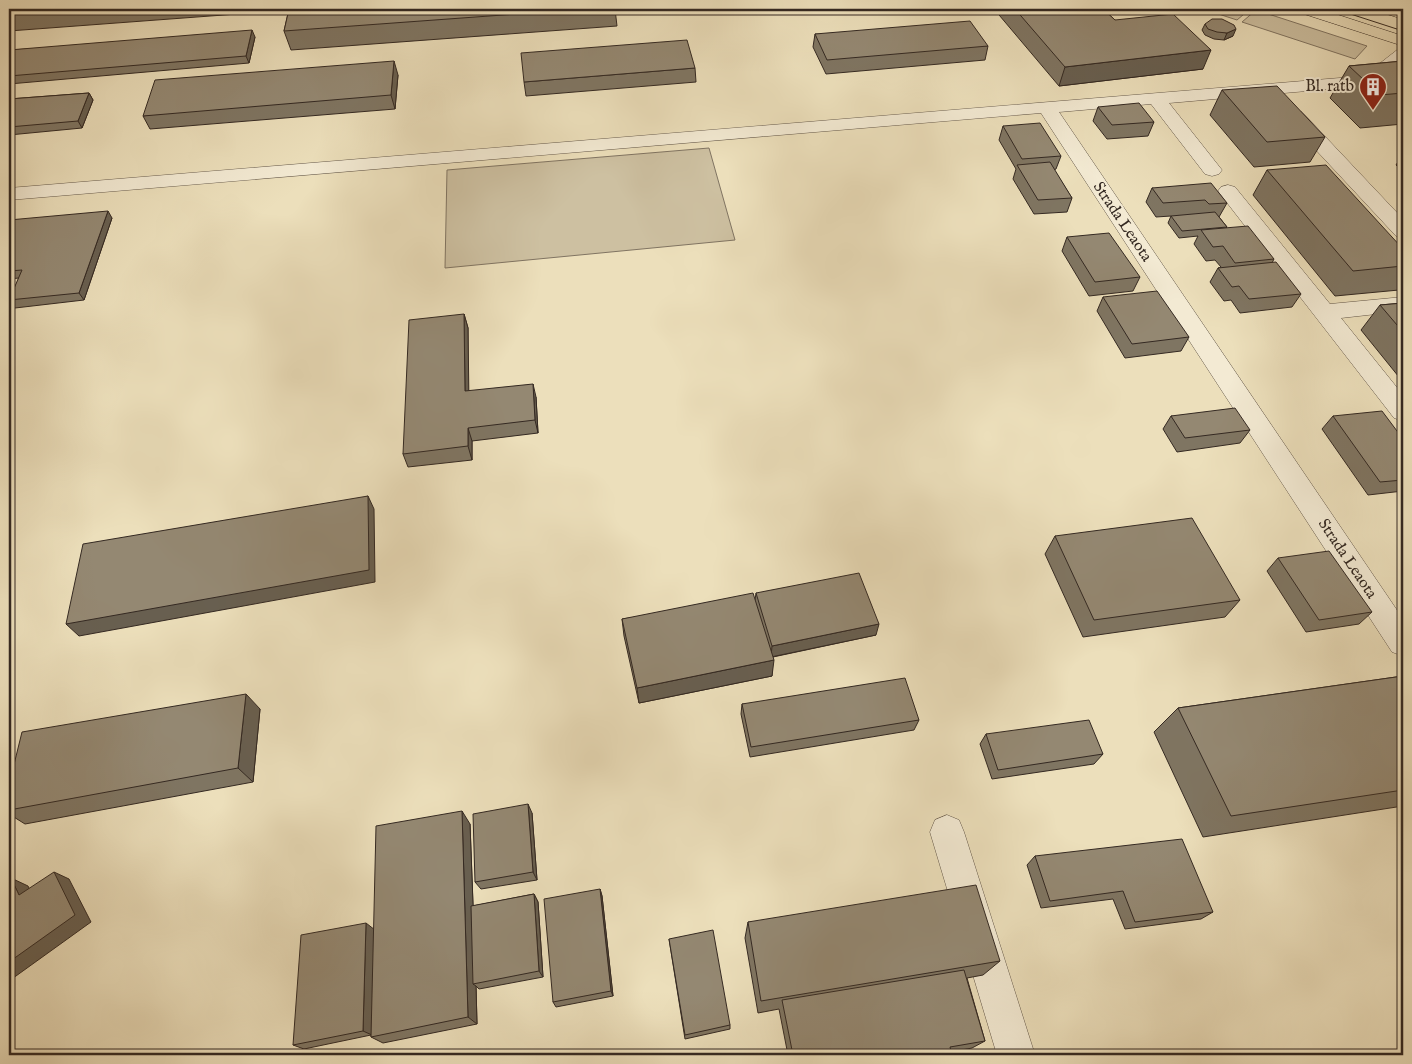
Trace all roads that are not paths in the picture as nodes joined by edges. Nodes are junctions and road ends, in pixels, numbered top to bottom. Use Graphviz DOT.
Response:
graph roads {
  1 [pos="1304,9"];
  2 [pos="1386,9"];
  3 [pos="1403,14"];
  4 [pos="1403,41"];
  5 [pos="1403,54"];
  6 [pos="1270,90"];
  7 [pos="1156,99"];
  8 [pos="1046,107"];
  9 [pos="1212,170"];
  10 [pos="1228,191"];
  11 [pos="9,194"];
  12 [pos="1403,231"];
  13 [pos="1403,304"];
  14 [pos="1325,312"];
  15 [pos="1403,412"];
  16 [pos="1403,643"];
  17 [pos="947,832"];
  18 [pos="1016,1055"];
  1 -- 4 [label="main road"];
  2 -- 3 [label="main road"];
  5 -- 6 [label="street"];
  6 -- 7 [label="street"];
  6 -- 12 [label="street"];
  7 -- 8 [label="street"];
  7 -- 9 [label="street"];
  8 -- 11 [label="street"];
  8 -- 16 [label="street, Strada Leaota"];
  10 -- 14 [label="street"];
  13 -- 14 [label="street"];
  14 -- 15 [label="street"];
  17 -- 18 [label="street"];
}
